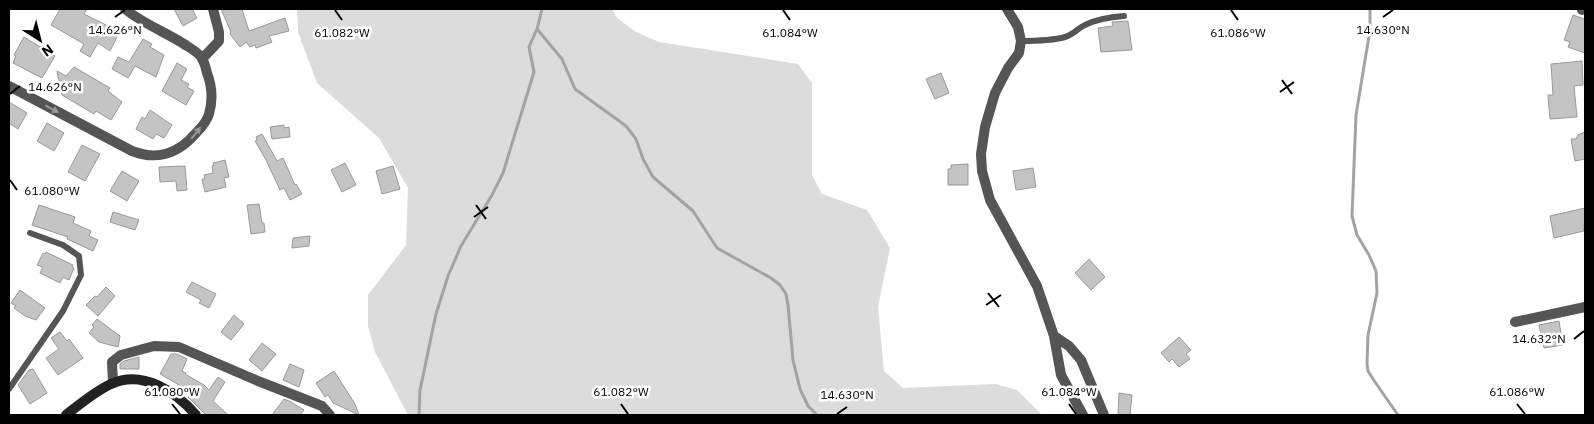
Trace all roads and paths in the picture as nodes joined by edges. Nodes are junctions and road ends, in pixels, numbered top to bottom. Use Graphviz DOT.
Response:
graph roads {
  1 [pos="213,9"];
  2 [pos="1007,9"];
  3 [pos="130,11"];
  4 [pos="1124,16"];
  5 [pos="1021,41"];
  6 [pos="202,59"];
  7 [pos="9,86"];
  8 [pos="30,233"];
  9 [pos="1585,307"];
  10 [pos="1515,322"];
  11 [pos="1054,336"];
  12 [pos="112,384"];
  13 [pos="9,389"];
  14 [pos="66,415"];
  15 [pos="196,415"];
  16 [pos="330,415"];
  17 [pos="1083,415"];
  18 [pos="1104,415"];
  1 -- 6 [label="street"];
  2 -- 5 [label="street"];
  3 -- 6 [label="street"];
  4 -- 5 [label="lane"];
  5 -- 11 [label="street"];
  7 -- 6 [label="street, one-way"];
  8 -- 13 [label="lane"];
  9 -- 10 [label="street"];
  11 -- 17 [label="street"];
  11 -- 18 [label="street"];
  12 -- 14 [label="street"];
  12 -- 15 [label="street"];
  12 -- 16 [label="street"];
}
